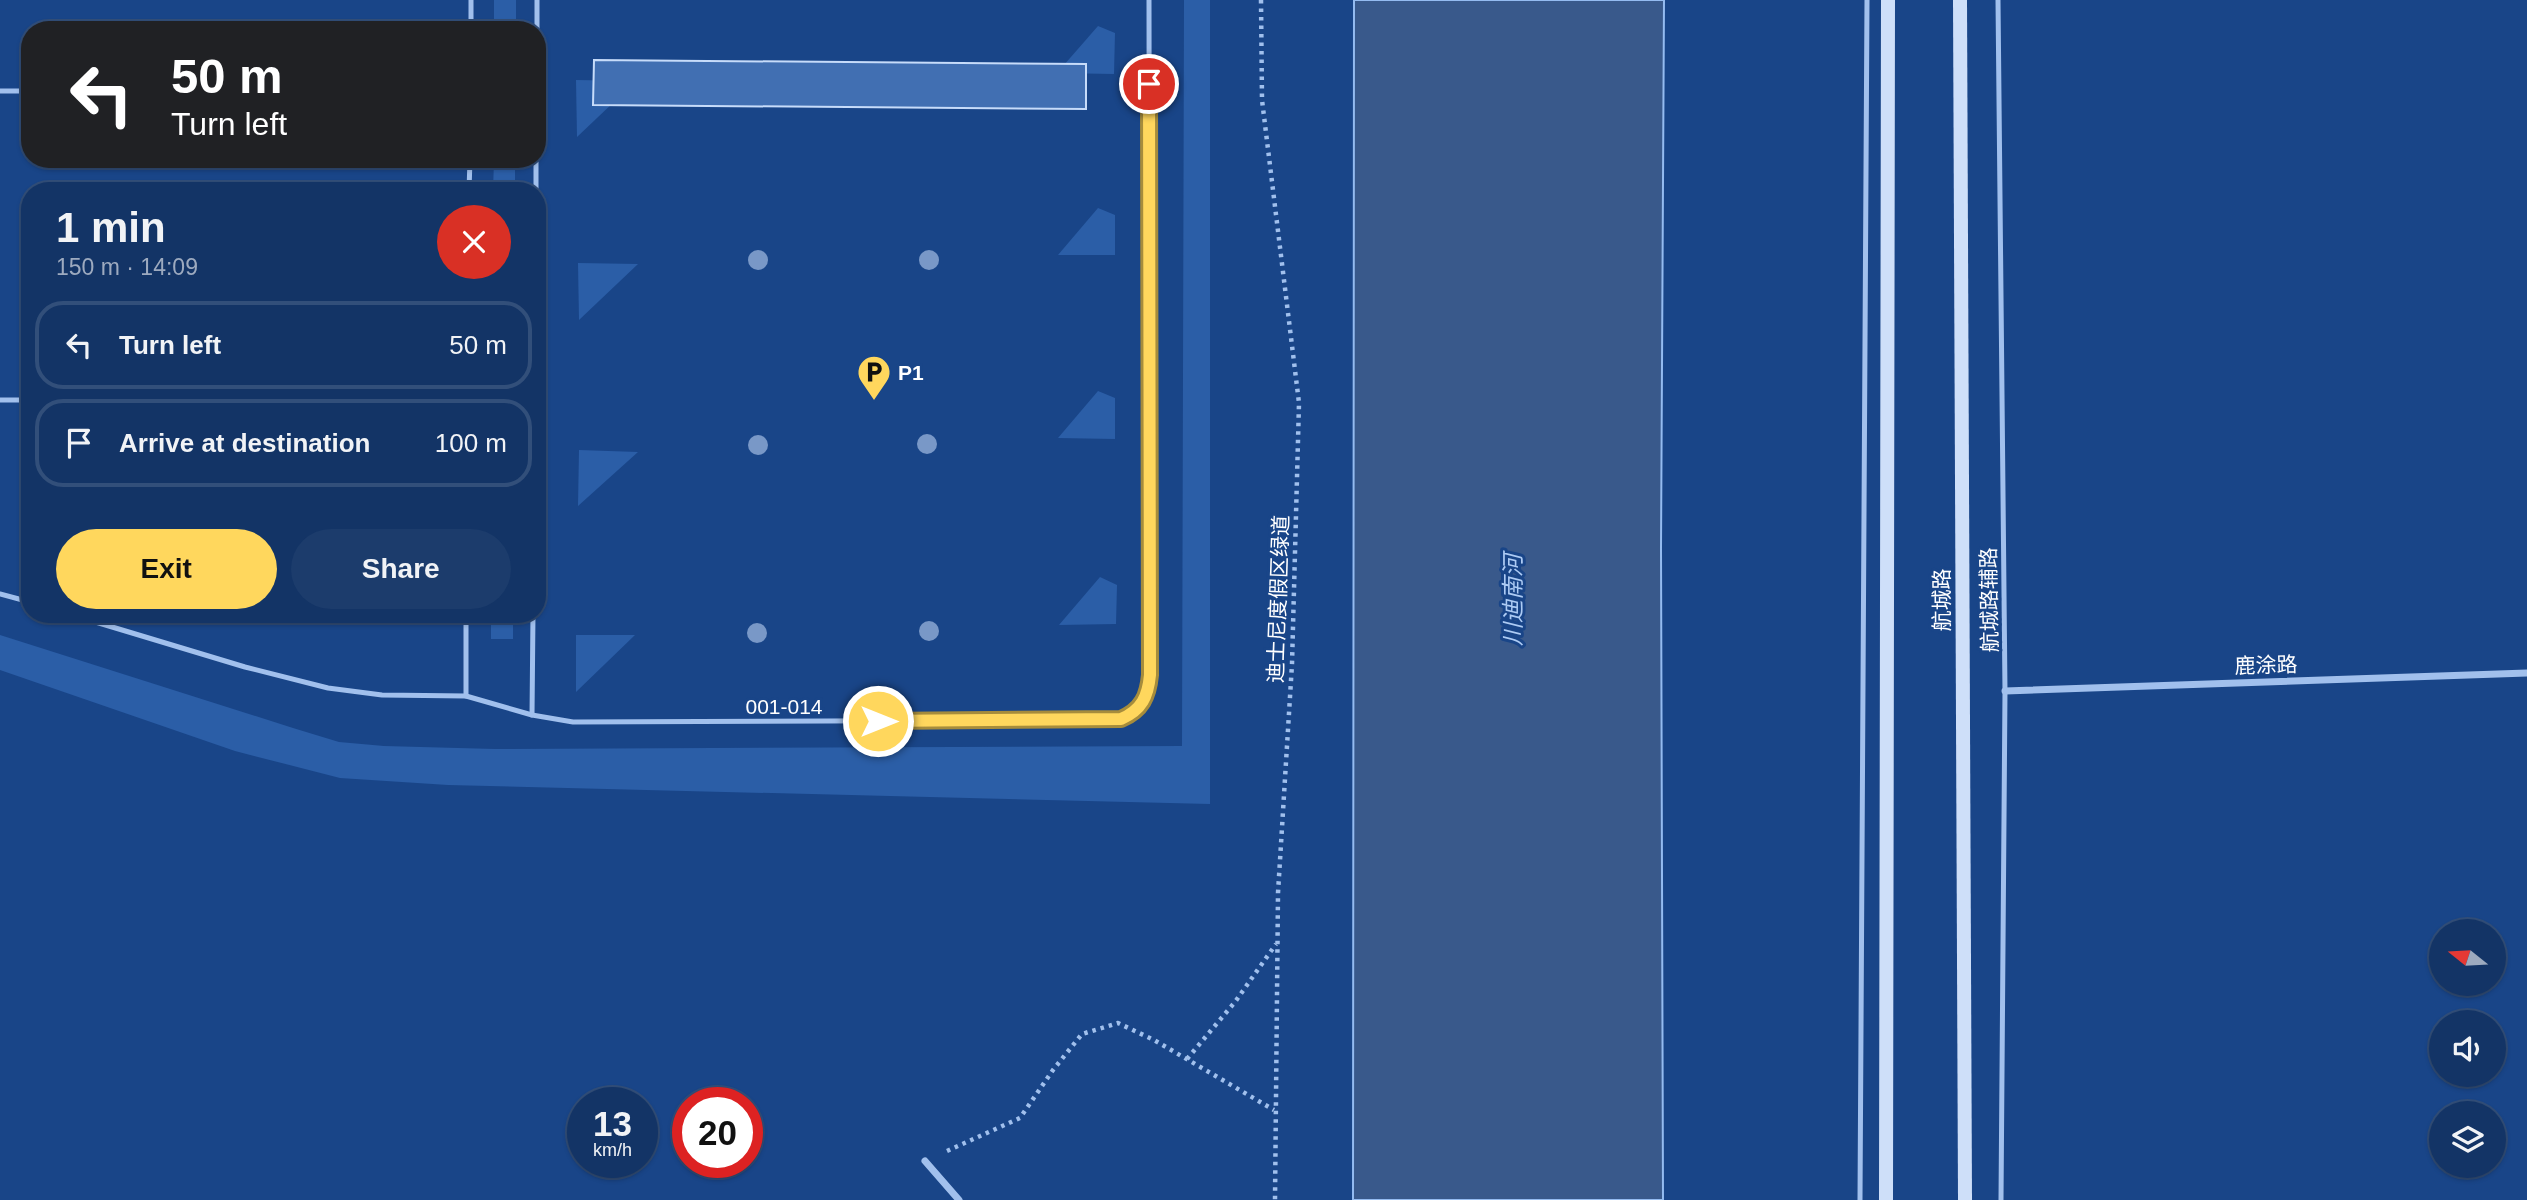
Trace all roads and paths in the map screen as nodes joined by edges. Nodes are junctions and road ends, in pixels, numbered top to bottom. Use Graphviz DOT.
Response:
graph roads {
  1 [pos="471,0"];
  2 [pos="537,0"];
  3 [pos="1149,0"];
  4 [pos="1261,0"];
  5 [pos="1867,0"];
  6 [pos="1888,0"];
  7 [pos="1960,0"];
  8 [pos="1998,0"];
  9 [pos="471,21"];
  10 [pos="537,21"];
  11 [pos="0,90"];
  12 [pos="21,91"];
  13 [pos="0,400"];
  14 [pos="21,400"];
  15 [pos="0,594"];
  16 [pos="21,600"];
  17 [pos="99,623"];
  18 [pos="467,623"];
  19 [pos="533,623"];
  20 [pos="2527,673"];
  21 [pos="2005,691"];
  22 [pos="466,696"];
  23 [pos="532,715"];
  24 [pos="1278,942"];
  25 [pos="1187,1059"];
  26 [pos="1275,1110"];
  27 [pos="925,1161"];
  28 [pos="960,1200"];
  29 [pos="1275,1200"];
  30 [pos="1860,1200"];
  31 [pos="1886,1200"];
  32 [pos="1965,1200"];
  33 [pos="2001,1200"];
  1 -- 9 [label="lane"];
  2 -- 10 [label="lane"];
  3 -- 23 [label="lane, 001-014"];
  4 -- 24 [label="path, 迪士尼度假区绿道"];
  5 -- 30 [label="lane"];
  6 -- 31 [label="main road"];
  7 -- 32 [label="main road, 航城路"];
  8 -- 21 [label="lane, 航城路辅路"];
  11 -- 12 [label="lane"];
  13 -- 14 [label="lane"];
  15 -- 16 [label="lane"];
  17 -- 22 [label="lane, 001-014"];
  18 -- 22 [label="lane"];
  19 -- 23 [label="lane"];
  20 -- 21 [label="street, 鹿涂路"];
  21 -- 33 [label="lane, 航城路辅路"];
  22 -- 23 [label="lane, 001-014"];
  24 -- 25 [label="path"];
  24 -- 26 [label="path, 迪士尼度假区绿道"];
  25 -- 26 [label="path"];
  25 -- 27 [label="path"];
  26 -- 29 [label="path, 迪士尼度假区绿道"];
  27 -- 28 [label="street"];
}
